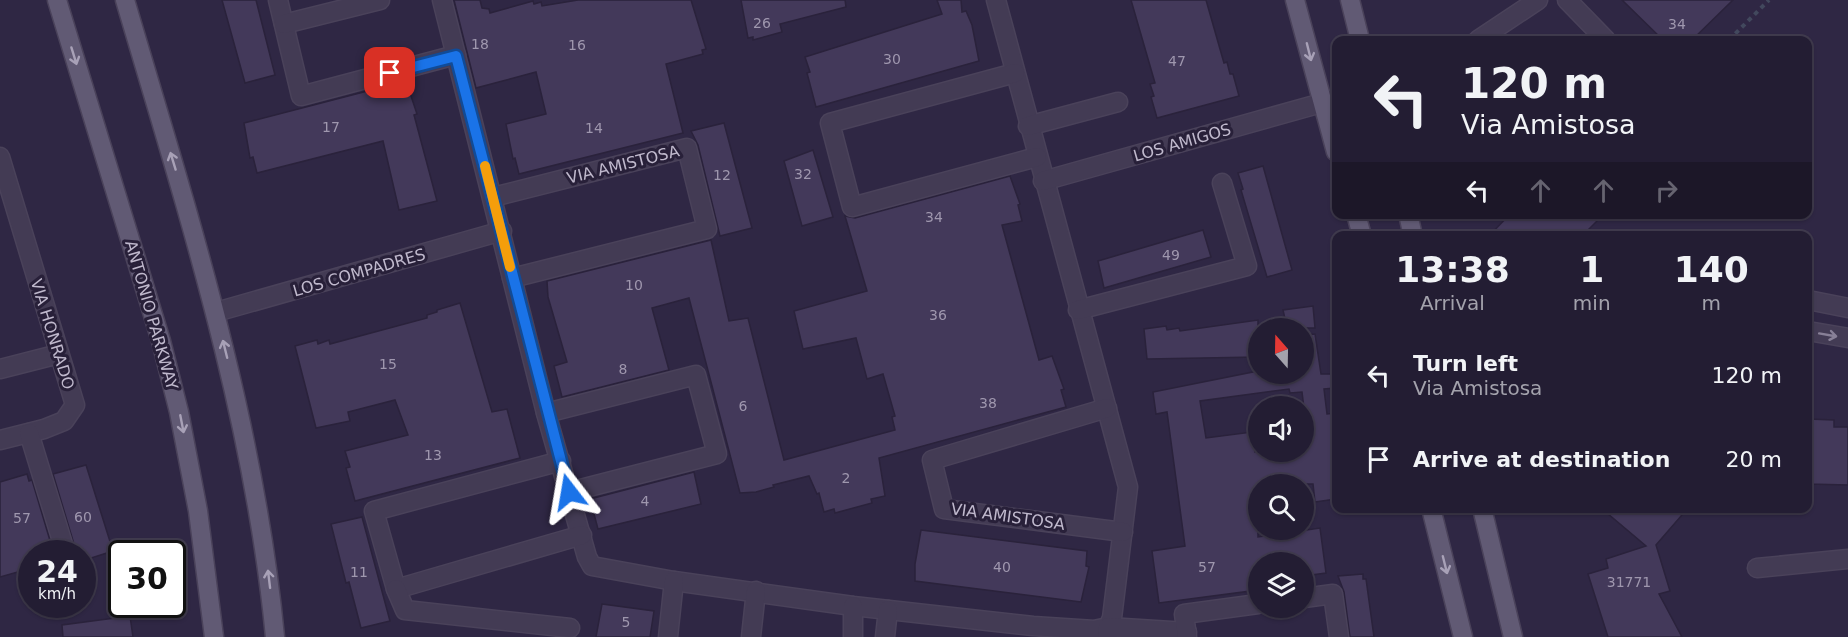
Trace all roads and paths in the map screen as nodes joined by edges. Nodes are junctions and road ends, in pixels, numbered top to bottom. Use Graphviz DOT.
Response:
graph roads {
  1 [pos="57,0"];
  2 [pos="125,0"];
  3 [pos="278,0"];
  4 [pos="380,0"];
  5 [pos="442,0"];
  6 [pos="996,0"];
  7 [pos="1295,0"];
  8 [pos="1350,0"];
  9 [pos="1538,0"];
  10 [pos="1566,0"];
  11 [pos="1769,0"];
  12 [pos="284,24"];
  13 [pos="1359,36"];
  14 [pos="1484,36"];
  15 [pos="1602,36"];
  16 [pos="1733,36"];
  17 [pos="456,56"];
  18 [pos="1015,73"];
  19 [pos="1329,101"];
  20 [pos="1118,102"];
  21 [pos="1332,123"];
  22 [pos="1028,126"];
  23 [pos="0,157"];
  24 [pos="1037,157"];
  25 [pos="1043,181"];
  26 [pos="1222,183"];
  27 [pos="493,197"];
  28 [pos="502,231"];
  29 [pos="512,278"];
  30 [pos="1812,301"];
  31 [pos="1848,308"];
  32 [pos="1078,310"];
  33 [pos="216,312"];
  34 [pos="1812,332"];
  35 [pos="1848,338"];
  36 [pos="59,354"];
  37 [pos="0,369"];
  38 [pos="1107,408"];
  39 [pos="546,413"];
  40 [pos="29,433"];
  41 [pos="0,440"];
  42 [pos="561,461"];
  43 [pos="569,492"];
  44 [pos="1432,513"];
  45 [pos="1483,513"];
  46 [pos="1123,532"];
  47 [pos="582,535"];
  48 [pos="62,540"];
  49 [pos="1848,559"];
  50 [pos="1757,568"];
  51 [pos="674,581"];
  52 [pos="396,589"];
  53 [pos="756,591"];
  54 [pos="1314,596"];
  55 [pos="1248,605"];
  56 [pos="853,606"];
  57 [pos="888,610"];
  58 [pos="570,628"];
  59 [pos="1033,632"];
  60 [pos="1108,632"];
  61 [pos="1187,634"];
  62 [pos="214,637"];
  63 [pos="275,637"];
  64 [pos="668,637"];
  65 [pos="751,637"];
  66 [pos="853,637"];
  67 [pos="885,637"];
  68 [pos="1339,637"];
  69 [pos="1463,637"];
  70 [pos="1513,637"];
  1 -- 62 [label="main road, ANTONIO PARKWAY, one-way"];
  33 -- 2 [label="main road, one-way"];
  3 -- 12 [label="street"];
  4 -- 12 [label="street"];
  5 -- 17 [label="street"];
  6 -- 18 [label="street"];
  7 -- 19 [label="main road, one-way"];
  8 -- 13 [label="main road"];
  9 -- 14 [label="street"];
  10 -- 15 [label="street"];
  11 -- 16 [label="path"];
  12 -- 17 [label="street"];
  17 -- 27 [label="street"];
  18 -- 22 [label="street"];
  18 -- 24 [label="street"];
  19 -- 21 [label="main road"];
  19 -- 25 [label="street, LOS AMIGOS"];
  20 -- 22 [label="street"];
  22 -- 24 [label="street"];
  23 -- 36 [label="street, VIA HONRADO"];
  24 -- 25 [label="street"];
  25 -- 32 [label="street"];
  26 -- 32 [label="street"];
  27 -- 28 [label="street"];
  27 -- 29 [label="street, VIA AMISTOSA"];
  28 -- 29 [label="street"];
  28 -- 33 [label="street, LOS COMPADRES"];
  29 -- 39 [label="street"];
  30 -- 31 [label="street"];
  32 -- 38 [label="street"];
  63 -- 33 [label="main road, one-way"];
  34 -- 35 [label="street, one-way"];
  36 -- 37 [label="street"];
  36 -- 40 [label="street, VIA HONRADO"];
  38 -- 46 [label="street"];
  38 -- 46 [label="street, VIA AMISTOSA"];
  39 -- 42 [label="street"];
  39 -- 43 [label="street"];
  40 -- 41 [label="street"];
  40 -- 48 [label="street"];
  42 -- 43 [label="street"];
  42 -- 52 [label="street"];
  43 -- 47 [label="street"];
  44 -- 69 [label="main road, one-way"];
  45 -- 70 [label="main road"];
  46 -- 60 [label="street"];
  47 -- 51 [label="street"];
  47 -- 52 [label="street"];
  49 -- 50 [label="street"];
  51 -- 53 [label="street"];
  51 -- 64 [label="street"];
  52 -- 58 [label="street"];
  53 -- 56 [label="street"];
  53 -- 65 [label="street"];
  54 -- 68 [label="street"];
  55 -- 61 [label="street"];
  56 -- 57 [label="street"];
  56 -- 66 [label="street"];
  57 -- 59 [label="street"];
  57 -- 67 [label="street"];
  59 -- 60 [label="street"];
  60 -- 61 [label="street"];
}
